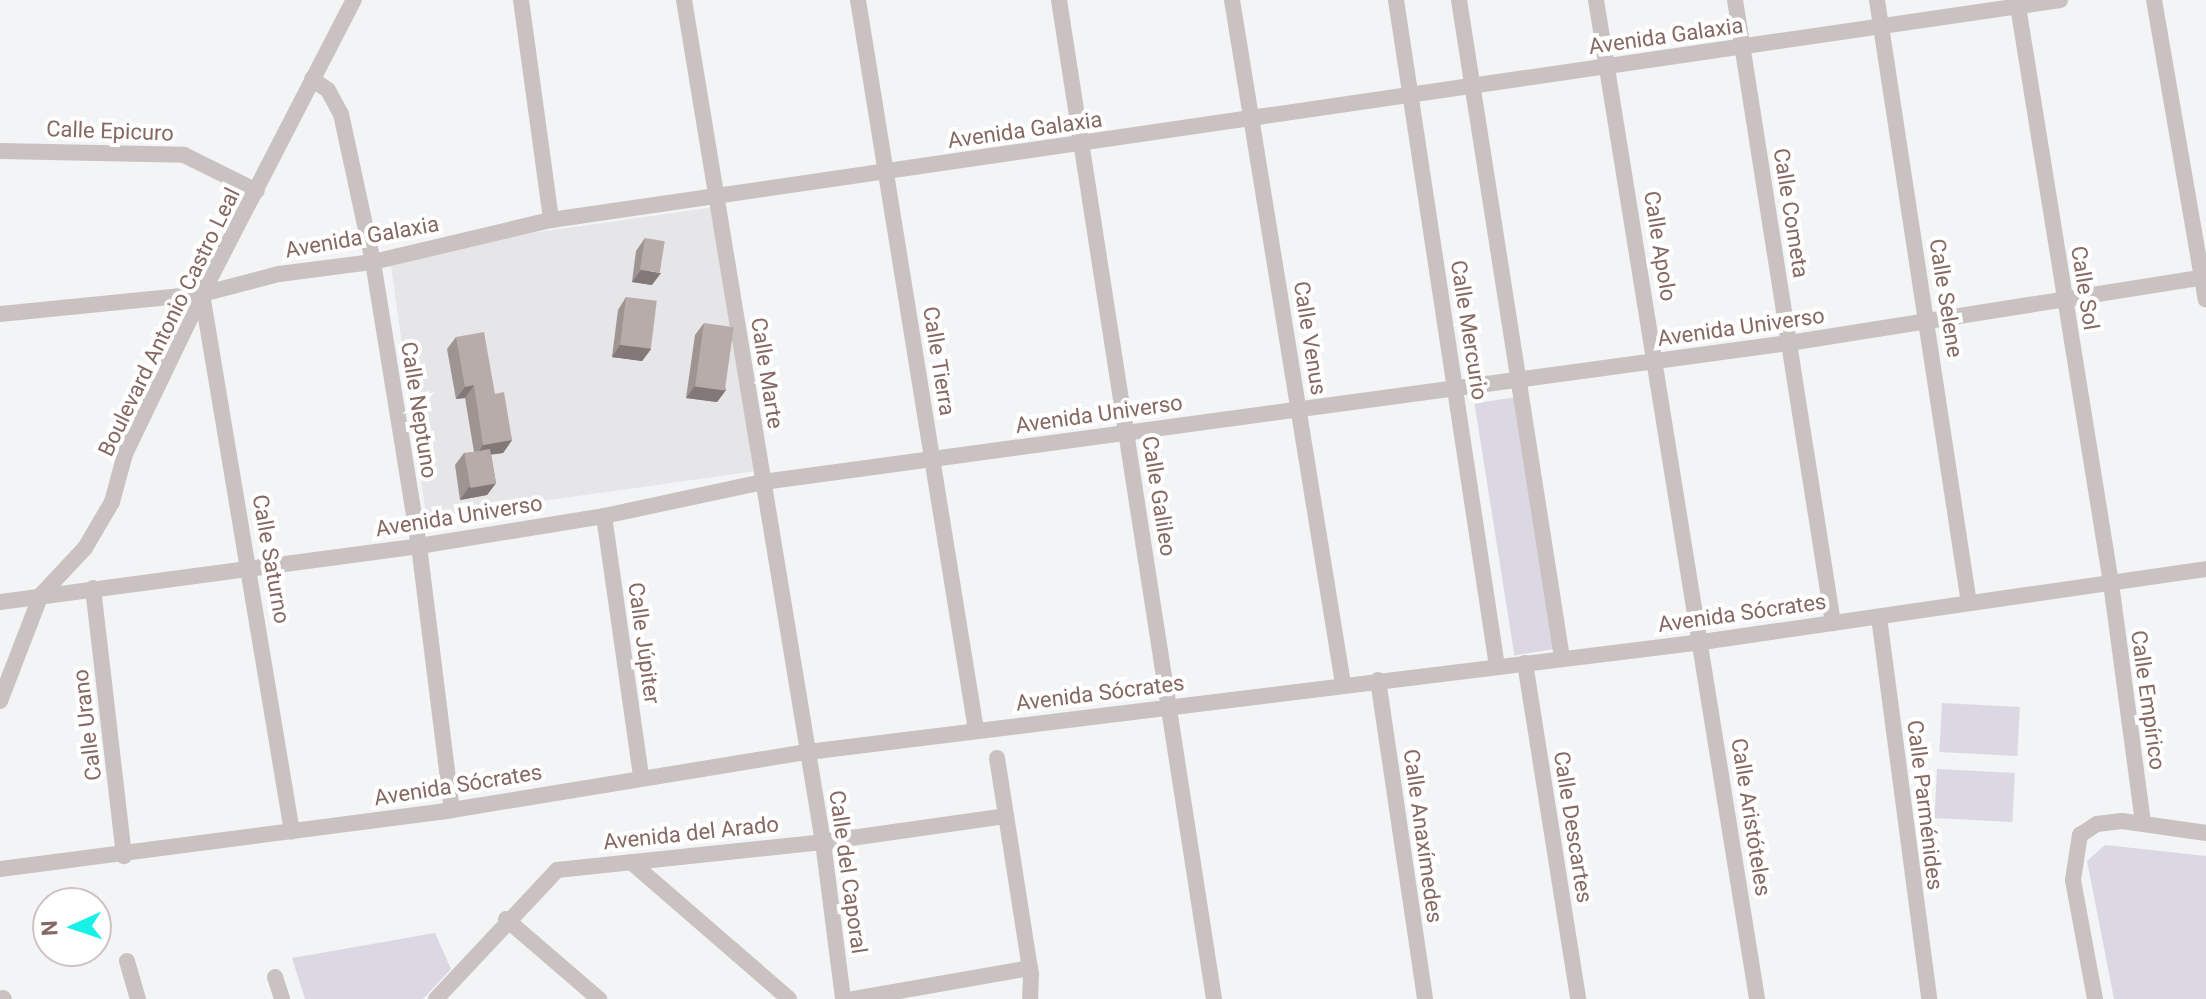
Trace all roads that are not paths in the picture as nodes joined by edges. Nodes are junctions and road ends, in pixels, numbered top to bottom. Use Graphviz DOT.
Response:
graph roads {
  1 [pos="354,0"];
  2 [pos="521,0"];
  3 [pos="684,0"];
  4 [pos="858,0"];
  5 [pos="1059,0"];
  6 [pos="1232,0"];
  7 [pos="1396,0"];
  8 [pos="1459,0"];
  9 [pos="1596,0"];
  10 [pos="1735,0"];
  11 [pos="1877,0"];
  12 [pos="2060,0"];
  13 [pos="2154,0"];
  14 [pos="2018,3"];
  15 [pos="1881,26"];
  16 [pos="1742,47"];
  17 [pos="1607,67"];
  18 [pos="312,79"];
  19 [pos="1473,87"];
  20 [pos="1411,96"];
  21 [pos="1251,120"];
  22 [pos="1082,144"];
  23 [pos="0,151"];
  24 [pos="886,172"];
  25 [pos="257,191"];
  26 [pos="716,197"];
  27 [pos="551,220"];
  28 [pos="373,262"];
  29 [pos="2204,277"];
  30 [pos="202,294"];
  31 [pos="2065,298"];
  32 [pos="2206,300"];
  33 [pos="0,314"];
  34 [pos="1928,322"];
  35 [pos="1789,343"];
  36 [pos="1656,362"];
  37 [pos="1519,380"];
  38 [pos="1455,389"];
  39 [pos="1299,410"];
  40 [pos="1127,433"];
  41 [pos="932,459"];
  42 [pos="763,482"];
  43 [pos="604,516"];
  44 [pos="419,546"];
  45 [pos="252,569"];
  46 [pos="2206,569"];
  47 [pos="2111,583"];
  48 [pos="93,588"];
  49 [pos="41,595"];
  50 [pos="0,602"];
  51 [pos="1969,603"];
  52 [pos="1879,617"];
  53 [pos="1833,623"];
  54 [pos="1702,642"];
  55 [pos="1562,658"];
  56 [pos="1525,663"];
  57 [pos="1497,666"];
  58 [pos="1378,680"];
  59 [pos="1343,684"];
  60 [pos="0,701"];
  61 [pos="1170,707"];
  62 [pos="976,730"];
  63 [pos="808,752"];
  64 [pos="997,758"];
  65 [pos="641,776"];
  66 [pos="452,810"];
  67 [pos="1005,816"];
  68 [pos="2143,822"];
  69 [pos="292,832"];
  70 [pos="2206,833"];
  71 [pos="823,842"];
  72 [pos="124,856"];
  73 [pos="631,862"];
  74 [pos="0,869"];
  75 [pos="506,919"];
  76 [pos="127,961"];
  77 [pos="1030,968"];
  78 [pos="275,977"];
  79 [pos="138,999"];
  80 [pos="282,999"];
  81 [pos="436,999"];
  82 [pos="599,999"];
  83 [pos="789,999"];
  84 [pos="843,999"];
  85 [pos="854,999"];
  86 [pos="1030,999"];
  87 [pos="1214,999"];
  88 [pos="1425,999"];
  89 [pos="1578,999"];
  90 [pos="1757,999"];
  91 [pos="1929,999"];
  92 [pos="2095,999"];
  1 -- 18 [label="street, Boulevard Antonio Castro Leal"];
  2 -- 27 [label="street"];
  3 -- 26 [label="street, Calle Marte"];
  4 -- 24 [label="street, Calle Tierra"];
  5 -- 22 [label="street, Calle Galileo"];
  6 -- 21 [label="street, Calle Venus"];
  7 -- 20 [label="street, Calle Mercurio"];
  8 -- 19 [label="street, Calle Mercurio"];
  9 -- 17 [label="street, Calle Apolo"];
  10 -- 16 [label="street, Calle Cometa"];
  11 -- 15 [label="street, Calle Selene"];
  12 -- 14 [label="street, Avenida Galaxia"];
  13 -- 29 [label="street"];
  14 -- 15 [label="street, Avenida Galaxia"];
  14 -- 31 [label="street, Calle Sol"];
  15 -- 16 [label="street, Avenida Galaxia"];
  15 -- 34 [label="street, Calle Selene"];
  16 -- 17 [label="street, Avenida Galaxia"];
  16 -- 35 [label="street, Calle Cometa"];
  17 -- 19 [label="street, Avenida Galaxia"];
  17 -- 36 [label="street, Calle Apolo"];
  18 -- 25 [label="street, Boulevard Antonio Castro Leal"];
  18 -- 28 [label="street, Calle Neptuno"];
  19 -- 20 [label="street, Avenida Galaxia"];
  19 -- 37 [label="street, Calle Mercurio"];
  20 -- 21 [label="street, Avenida Galaxia"];
  20 -- 38 [label="street, Calle Mercurio"];
  21 -- 22 [label="street, Avenida Galaxia"];
  21 -- 39 [label="street, Calle Venus"];
  22 -- 24 [label="street, Avenida Galaxia"];
  22 -- 40 [label="street, Calle Galileo"];
  23 -- 25 [label="street, Calle Epicuro"];
  24 -- 26 [label="street, Avenida Galaxia"];
  24 -- 41 [label="street, Calle Tierra"];
  25 -- 30 [label="street, Boulevard Antonio Castro Leal"];
  26 -- 27 [label="street, Avenida Galaxia"];
  26 -- 42 [label="street, Calle Marte"];
  27 -- 28 [label="street, Avenida Galaxia"];
  28 -- 30 [label="street, Avenida Galaxia"];
  28 -- 44 [label="street, Calle Neptuno"];
  29 -- 31 [label="street, Avenida Universo"];
  29 -- 32 [label="street"];
  30 -- 33 [label="street, Avenida Galaxia"];
  30 -- 45 [label="street, Calle Saturno"];
  30 -- 49 [label="street, Boulevard Antonio Castro Leal"];
  31 -- 34 [label="street, Avenida Universo"];
  31 -- 47 [label="street, Calle Sol"];
  34 -- 35 [label="street, Avenida Universo"];
  34 -- 51 [label="street, Calle Selene"];
  35 -- 36 [label="street, Avenida Universo"];
  35 -- 53 [label="street, Calle Cometa"];
  36 -- 37 [label="street, Avenida Universo"];
  36 -- 54 [label="street, Calle Apolo"];
  37 -- 38 [label="street, Avenida Universo"];
  37 -- 55 [label="street, Calle Mercurio"];
  38 -- 39 [label="street, Avenida Universo"];
  38 -- 57 [label="street, Calle Mercurio"];
  39 -- 40 [label="street, Avenida Universo"];
  39 -- 59 [label="street, Calle Venus"];
  40 -- 41 [label="street, Avenida Universo"];
  40 -- 61 [label="street, Calle Galileo"];
  41 -- 42 [label="street, Avenida Universo"];
  41 -- 62 [label="street, Calle Tierra"];
  42 -- 43 [label="street, Avenida Universo"];
  42 -- 63 [label="street, Calle Marte"];
  43 -- 44 [label="street, Avenida Universo"];
  43 -- 65 [label="street, Calle Júpiter"];
  44 -- 45 [label="street, Avenida Universo"];
  44 -- 66 [label="street, Calle Neptuno"];
  45 -- 48 [label="street, Avenida Universo"];
  45 -- 69 [label="street, Calle Saturno"];
  46 -- 47 [label="street, Avenida Sócrates"];
  47 -- 51 [label="street, Avenida Sócrates"];
  47 -- 68 [label="street, Calle Empírico"];
  48 -- 49 [label="street, Avenida Universo"];
  48 -- 72 [label="street, Calle Urano"];
  49 -- 50 [label="street, Avenida Universo"];
  49 -- 60 [label="street, Boulevard Antonio Castro Leal"];
  51 -- 52 [label="street, Avenida Sócrates"];
  52 -- 53 [label="street, Avenida Sócrates"];
  52 -- 91 [label="street, Calle Parménides"];
  53 -- 54 [label="street, Avenida Sócrates"];
  54 -- 55 [label="street, Avenida Sócrates"];
  54 -- 90 [label="street, Calle Aristóteles"];
  55 -- 56 [label="street, Avenida Sócrates"];
  56 -- 57 [label="street, Avenida Sócrates"];
  56 -- 89 [label="street, Calle Descartes"];
  57 -- 58 [label="street, Avenida Sócrates"];
  58 -- 59 [label="street, Avenida Sócrates"];
  58 -- 88 [label="street, Calle Anaxímedes"];
  59 -- 61 [label="street, Avenida Sócrates"];
  61 -- 62 [label="street, Avenida Sócrates"];
  61 -- 87 [label="street, Calle Galileo"];
  62 -- 63 [label="street, Avenida Sócrates"];
  63 -- 65 [label="street, Avenida Sócrates"];
  63 -- 71 [label="street, Calle del Caporal"];
  64 -- 67 [label="street"];
  65 -- 66 [label="street, Avenida Sócrates"];
  66 -- 69 [label="street, Avenida Sócrates"];
  67 -- 71 [label="street, Avenida del Arado"];
  67 -- 77 [label="street"];
  68 -- 70 [label="street"];
  68 -- 92 [label="street"];
  69 -- 72 [label="street, Avenida Sócrates"];
  71 -- 73 [label="street, Avenida del Arado"];
  71 -- 84 [label="street, Calle del Caporal"];
  72 -- 74 [label="street, Avenida Sócrates"];
  73 -- 75 [label="street, Avenida del Arado"];
  73 -- 83 [label="street"];
  75 -- 81 [label="street, Avenida del Arado"];
  75 -- 82 [label="street"];
  76 -- 79 [label="street"];
  77 -- 85 [label="street"];
  77 -- 86 [label="street"];
  78 -- 80 [label="street"];
}
